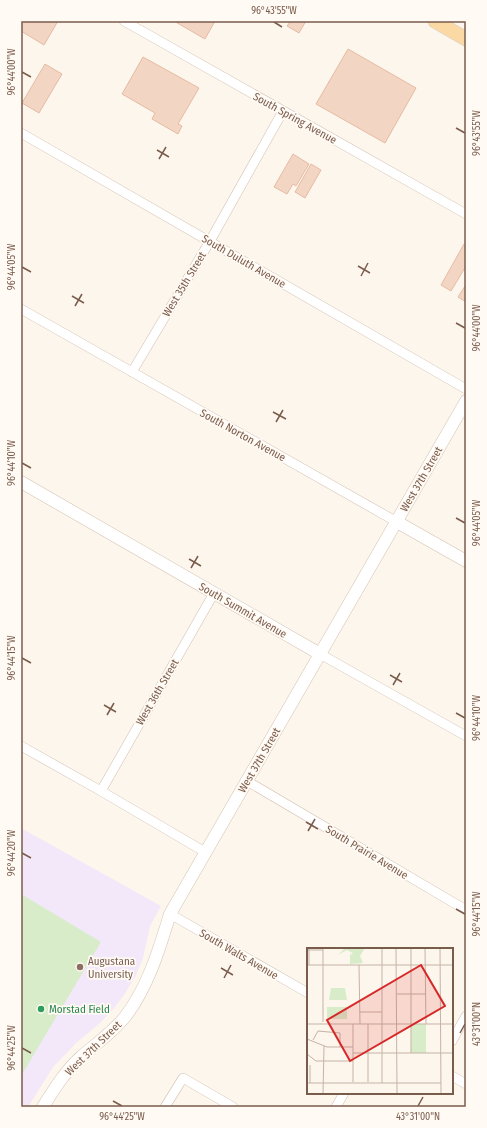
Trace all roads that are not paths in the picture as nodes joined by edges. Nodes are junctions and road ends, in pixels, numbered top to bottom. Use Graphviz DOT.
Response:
graph roads {
  1 [pos="124,21"];
  2 [pos="435,21"];
  3 [pos="466,38"];
  4 [pos="284,111"];
  5 [pos="21,133"];
  6 [pos="466,214"];
  7 [pos="210,241"];
  8 [pos="21,309"];
  9 [pos="132,372"];
  10 [pos="466,389"];
  11 [pos="466,401"];
  12 [pos="21,482"];
  13 [pos="397,522"];
  14 [pos="466,561"];
  15 [pos="214,593"];
  16 [pos="320,654"];
  17 [pos="466,736"];
  18 [pos="21,746"];
  19 [pos="247,781"];
  20 [pos="101,791"];
  21 [pos="205,852"];
  22 [pos="466,910"];
  23 [pos="170,914"];
  24 [pos="307,993"];
  25 [pos="466,1016"];
  26 [pos="453,1039"];
  27 [pos="453,1077"];
  28 [pos="466,1084"];
  29 [pos="343,1094"];
  30 [pos="43,1107"];
  31 [pos="165,1107"];
  32 [pos="233,1107"];
  33 [pos="336,1107"];
  1 -- 4 [label="street, South Spring Avenue"];
  2 -- 3 [label="main road"];
  4 -- 6 [label="street, South Spring Avenue"];
  4 -- 7 [label="street, West 35th Street"];
  5 -- 7 [label="street, South Duluth Avenue"];
  7 -- 9 [label="street, West 35th Street"];
  7 -- 10 [label="street, South Duluth Avenue"];
  8 -- 9 [label="street, South Norton Avenue"];
  9 -- 13 [label="street, South Norton Avenue"];
  11 -- 13 [label="street, West 37th Street"];
  12 -- 15 [label="street, South Summit Avenue"];
  13 -- 14 [label="street, South Norton Avenue"];
  13 -- 16 [label="street, West 37th Street"];
  15 -- 16 [label="street, South Summit Avenue"];
  15 -- 20 [label="street, West 36th Street"];
  16 -- 17 [label="street, South Summit Avenue"];
  16 -- 19 [label="street, West 37th Street"];
  18 -- 20 [label="street"];
  19 -- 21 [label="street, West 37th Street"];
  19 -- 22 [label="street, South Prairie Avenue"];
  20 -- 21 [label="street"];
  21 -- 23 [label="street, West 37th Street"];
  23 -- 24 [label="street, South Walts Avenue"];
  23 -- 30 [label="street, West 37th Street"];
  25 -- 26 [label="street"];
  27 -- 28 [label="street"];
  29 -- 33 [label="street"];
  31 -- 32 [label="street"];
}
